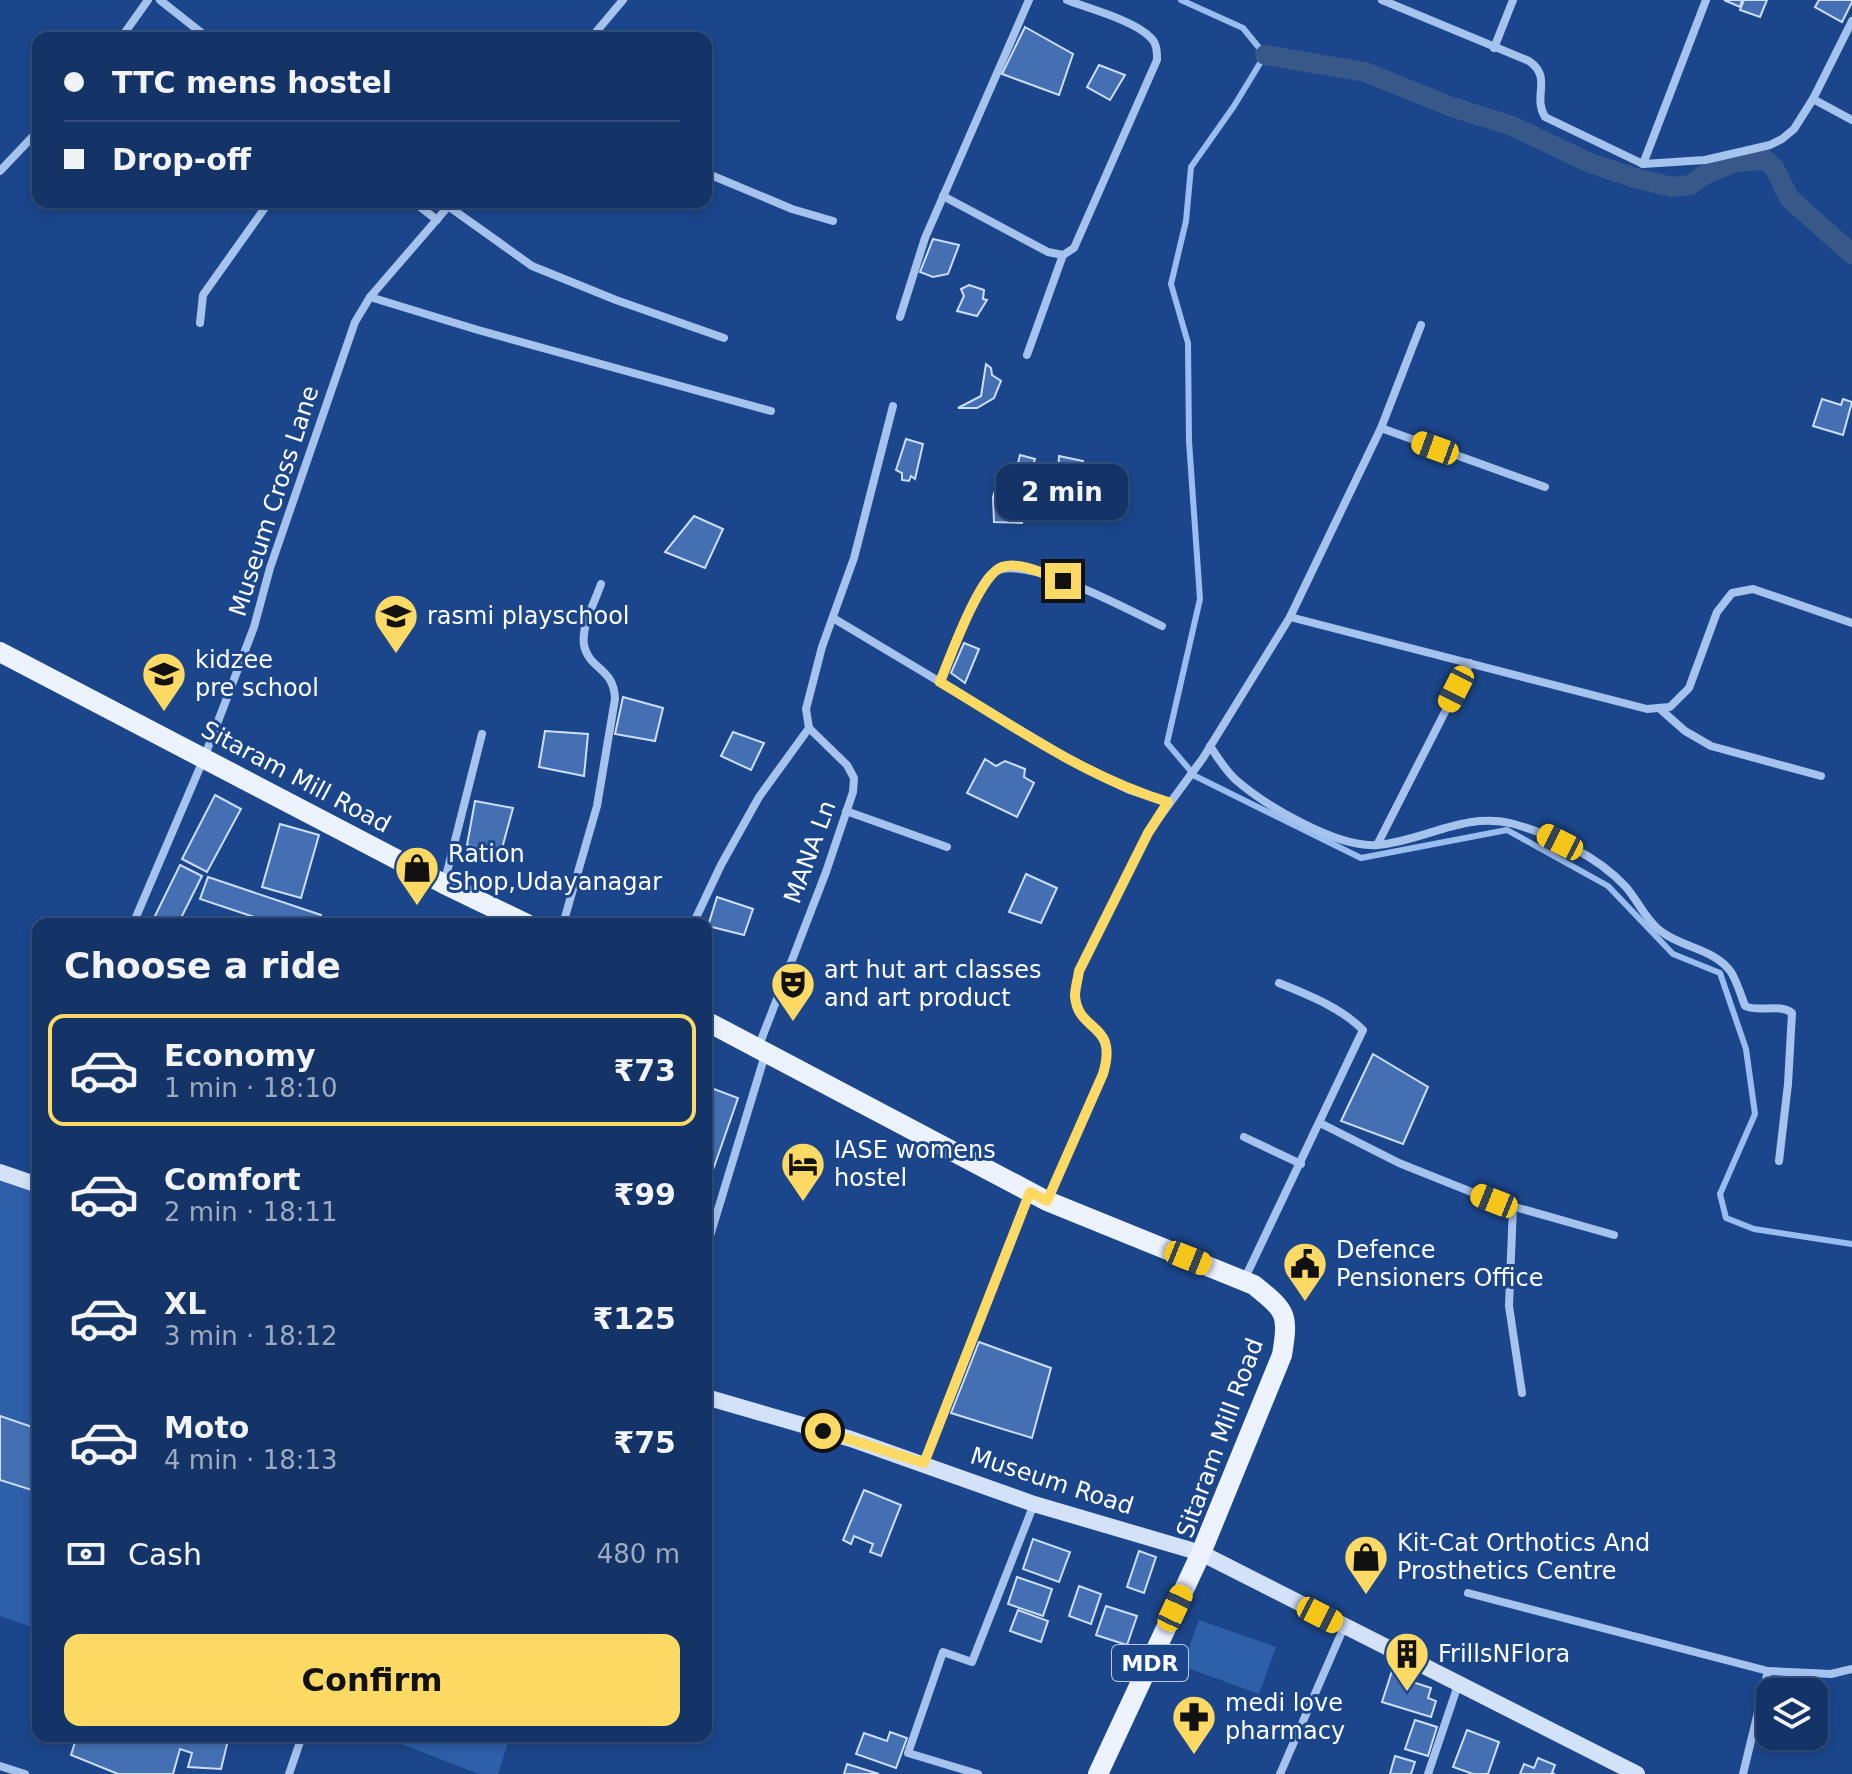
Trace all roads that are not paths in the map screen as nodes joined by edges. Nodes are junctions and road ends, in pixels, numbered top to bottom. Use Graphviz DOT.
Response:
graph roads {
  1 [pos="148,0"];
  2 [pos="160,0"];
  3 [pos="623,0"];
  4 [pos="1029,0"];
  5 [pos="1067,0"];
  6 [pos="1382,0"];
  7 [pos="1513,0"];
  8 [pos="1706,0"];
  9 [pos="1852,21"];
  10 [pos="125,32"];
  11 [pos="200,32"];
  12 [pos="596,32"];
  13 [pos="1494,48"];
  14 [pos="1813,99"];
  15 [pos="1852,120"];
  16 [pos="32,137"];
  17 [pos="1643,164"];
  18 [pos="0,171"];
  19 [pos="712,176"];
  20 [pos="943,196"];
  21 [pos="265,208"];
  22 [pos="422,208"];
  23 [pos="447,208"];
  24 [pos="455,208"];
  25 [pos="437,220"];
  26 [pos="833,221"];
  27 [pos="1063,255"];
  28 [pos="370,297"];
  29 [pos="900,317"];
  30 [pos="200,323"];
  31 [pos="1421,325"];
  32 [pos="724,338"];
  33 [pos="1027,355"];
  34 [pos="893,406"];
  35 [pos="771,411"];
  36 [pos="1381,428"];
  37 [pos="1545,487"];
  38 [pos="601,584"];
  39 [pos="1290,617"];
  40 [pos="833,618"];
  41 [pos="1852,623"];
  42 [pos="1162,626"];
  43 [pos="0,652"];
  44 [pos="1470,663"];
  45 [pos="940,682"];
  46 [pos="1659,708"];
  47 [pos="809,728"];
  48 [pos="482,734"];
  49 [pos="1210,746"];
  50 [pos="204,758"];
  51 [pos="1821,776"];
  52 [pos="1168,802"];
  53 [pos="846,811"];
  54 [pos="1377,845"];
  55 [pos="947,847"];
  56 [pos="444,884"];
  57 [pos="136,918"];
  58 [pos="515,918"];
  59 [pos="565,918"];
  60 [pos="696,918"];
  61 [pos="1279,983"];
  62 [pos="712,1024"];
  63 [pos="762,1051"];
  64 [pos="1320,1123"];
  65 [pos="1244,1137"];
  66 [pos="1779,1161"];
  67 [pos="1301,1164"];
  68 [pos="0,1172"];
  69 [pos="32,1179"];
  70 [pos="1038,1196"];
  71 [pos="1513,1206"];
  72 [pos="712,1228"];
  73 [pos="1614,1235"];
  74 [pos="1244,1281"];
  75 [pos="1522,1393"];
  76 [pos="712,1399"];
  77 [pos="924,1463"];
  78 [pos="1034,1504"];
  79 [pos="1201,1553"];
  80 [pos="1468,1593"];
  81 [pos="1344,1627"];
  82 [pos="1852,1669"];
  83 [pos="1768,1671"];
  84 [pos="1458,1685"];
  85 [pos="300,1742"];
  86 [pos="0,1766"];
  87 [pos="25,1774"];
  88 [pos="289,1774"];
  89 [pos="978,1774"];
  90 [pos="1098,1774"];
  91 [pos="1280,1774"];
  92 [pos="1428,1774"];
  93 [pos="1637,1774"];
  94 [pos="1743,1774"];
  1 -- 10 [label="street"];
  2 -- 11 [label="street"];
  3 -- 12 [label="street"];
  4 -- 20 [label="street"];
  5 -- 27 [label="street"];
  6 -- 13 [label="street"];
  7 -- 13 [label="street"];
  8 -- 17 [label="street"];
  9 -- 14 [label="street"];
  13 -- 17 [label="street"];
  14 -- 15 [label="street"];
  14 -- 17 [label="street"];
  16 -- 18 [label="street"];
  19 -- 26 [label="street"];
  20 -- 27 [label="street"];
  20 -- 29 [label="street"];
  21 -- 30 [label="street"];
  22 -- 25 [label="street"];
  23 -- 25 [label="street, Museum Cross Lane"];
  24 -- 32 [label="street"];
  25 -- 28 [label="street, Museum Cross Lane"];
  27 -- 33 [label="street"];
  28 -- 35 [label="street"];
  28 -- 50 [label="street, Museum Cross Lane"];
  31 -- 36 [label="street"];
  34 -- 40 [label="street"];
  36 -- 37 [label="street"];
  36 -- 39 [label="street"];
  38 -- 59 [label="street"];
  39 -- 44 [label="street"];
  39 -- 49 [label="street"];
  40 -- 45 [label="street"];
  40 -- 47 [label="street"];
  41 -- 46 [label="street"];
  42 -- 45 [label="street"];
  43 -- 50 [label="main road, Sitaram Mill Road"];
  44 -- 46 [label="street"];
  44 -- 54 [label="street"];
  45 -- 52 [label="street"];
  46 -- 51 [label="street"];
  47 -- 53 [label="street, MANA Ln"];
  47 -- 60 [label="street"];
  48 -- 56 [label="street"];
  49 -- 52 [label="street"];
  49 -- 54 [label="street"];
  50 -- 56 [label="main road, Sitaram Mill Road"];
  50 -- 57 [label="street, Museum Cross Lane"];
  52 -- 70 [label="street"];
  53 -- 55 [label="street"];
  53 -- 63 [label="street, MANA Ln"];
  54 -- 66 [label="street"];
  56 -- 58 [label="main road, Sitaram Mill Road"];
  61 -- 64 [label="street"];
  62 -- 63 [label="main road, Sitaram Mill Road"];
  63 -- 70 [label="main road, Sitaram Mill Road"];
  63 -- 72 [label="street, MANA Ln"];
  64 -- 67 [label="street"];
  64 -- 71 [label="street"];
  65 -- 67 [label="street"];
  67 -- 74 [label="street"];
  68 -- 69 [label="main road"];
  70 -- 74 [label="main road, Sitaram Mill Road"];
  70 -- 77 [label="street"];
  71 -- 73 [label="street"];
  71 -- 75 [label="street"];
  74 -- 79 [label="main road, Sitaram Mill Road"];
  76 -- 77 [label="main road, Museum Road"];
  77 -- 78 [label="main road, Museum Road"];
  78 -- 79 [label="main road, Museum Road"];
  78 -- 89 [label="street"];
  79 -- 81 [label="main road, Sitaram Mill Road"];
  79 -- 90 [label="main road, MDR"];
  80 -- 83 [label="street"];
  81 -- 84 [label="main road, Sitaram Mill Road"];
  81 -- 91 [label="street"];
  82 -- 83 [label="street"];
  83 -- 94 [label="street"];
  84 -- 92 [label="street"];
  84 -- 93 [label="main road, Sitaram Mill Road"];
  85 -- 88 [label="street"];
  86 -- 87 [label="street"];
}
